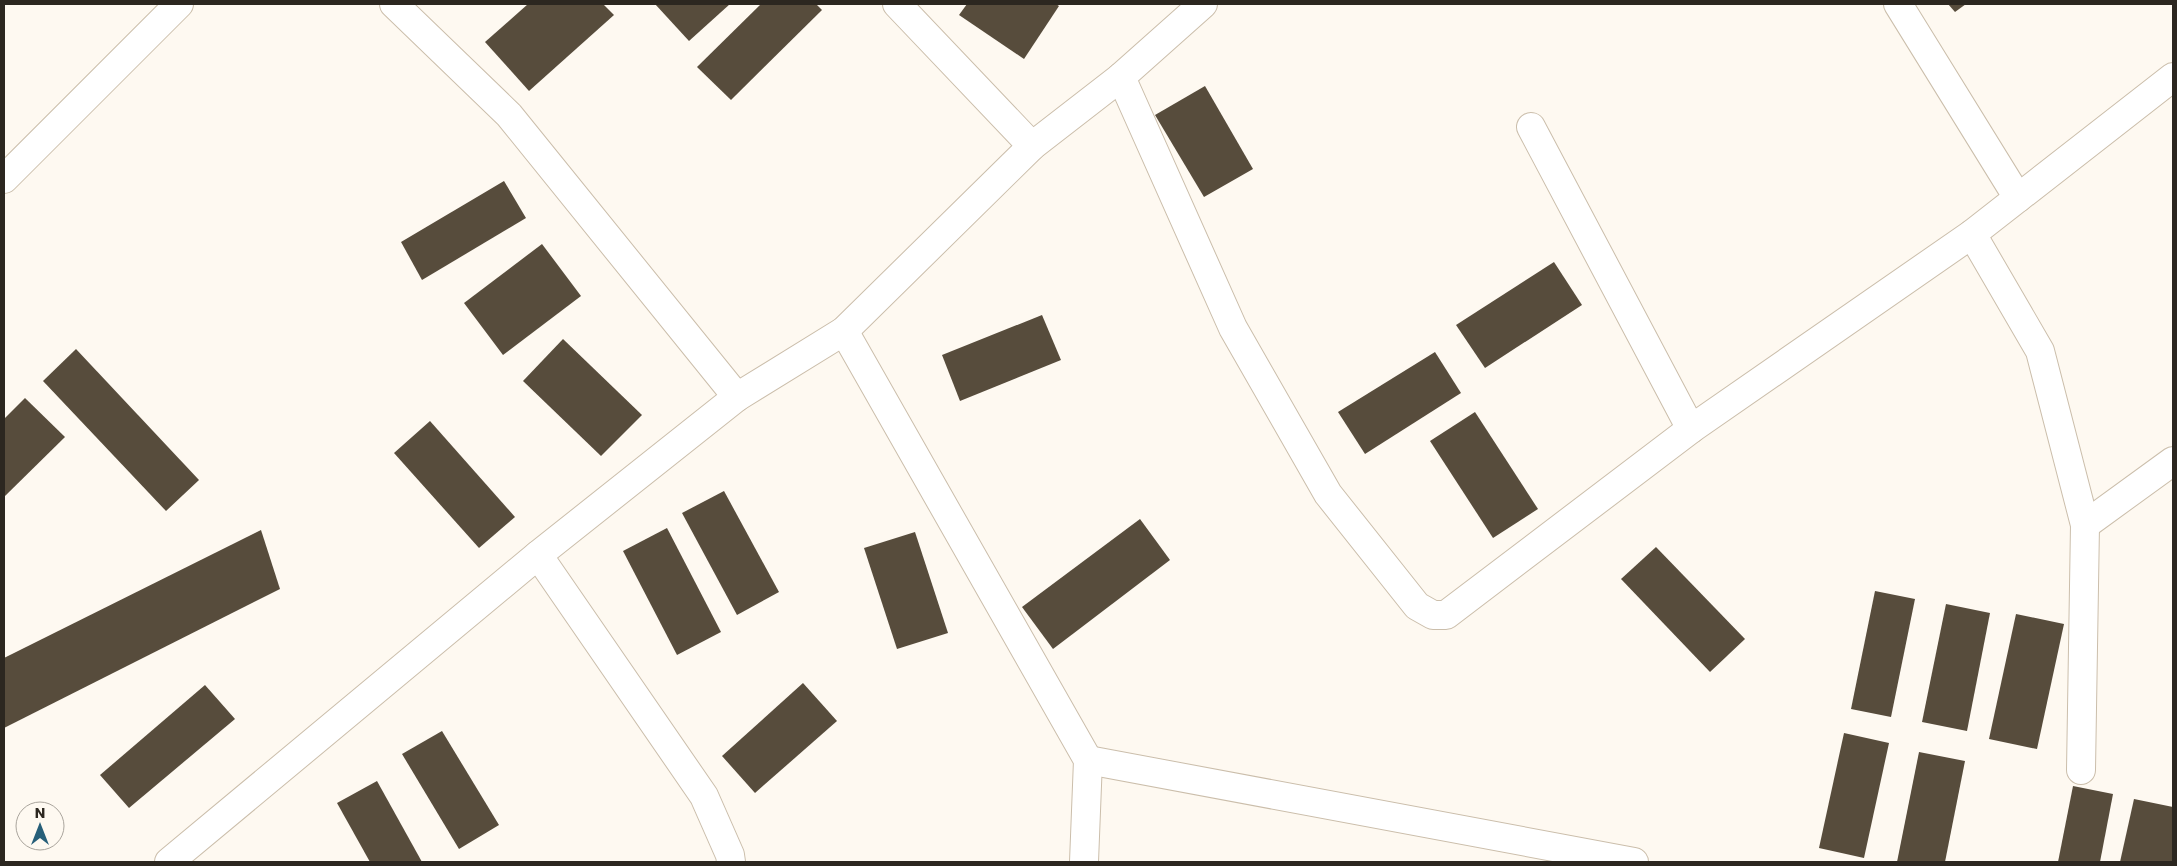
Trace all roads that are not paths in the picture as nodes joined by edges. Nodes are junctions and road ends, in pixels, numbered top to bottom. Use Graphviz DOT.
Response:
graph roads {
  1 [pos="179,4"];
  2 [pos="394,4"];
  3 [pos="897,4"];
  4 [pos="1203,4"];
  5 [pos="1898,4"];
  6 [pos="1121,77"];
  7 [pos="2173,77"];
  8 [pos="1531,127"];
  9 [pos="1032,146"];
  10 [pos="4,179"];
  11 [pos="2018,198"];
  12 [pos="1972,234"];
  13 [pos="844,332"];
  14 [pos="737,397"];
  15 [pos="1691,429"];
  16 [pos="2173,461"];
  17 [pos="2085,525"];
  18 [pos="538,555"];
  19 [pos="1088,760"];
  20 [pos="2081,770"];
  21 [pos="169,862"];
  22 [pos="730,862"];
  23 [pos="1084,862"];
  24 [pos="1634,862"];
  1 -- 10 [label="street"];
  2 -- 14 [label="street"];
  3 -- 9 [label="street"];
  4 -- 6 [label="street"];
  5 -- 11 [label="street"];
  6 -- 9 [label="street"];
  6 -- 15 [label="street"];
  7 -- 11 [label="street"];
  8 -- 15 [label="street"];
  9 -- 13 [label="street"];
  11 -- 12 [label="street"];
  12 -- 15 [label="street"];
  12 -- 17 [label="street"];
  13 -- 14 [label="street"];
  13 -- 19 [label="street"];
  14 -- 18 [label="street"];
  16 -- 17 [label="street"];
  17 -- 20 [label="street"];
  18 -- 21 [label="street"];
  18 -- 22 [label="street"];
  19 -- 23 [label="street"];
  19 -- 24 [label="street"];
}
